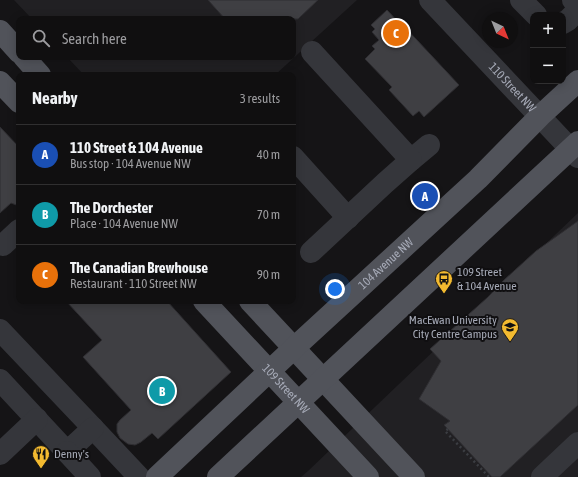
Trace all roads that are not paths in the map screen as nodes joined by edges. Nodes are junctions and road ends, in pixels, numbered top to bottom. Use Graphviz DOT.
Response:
graph roads {
  1 [pos="430,0"];
  2 [pos="521,0"];
  3 [pos="573,0"];
  4 [pos="533,12"];
  5 [pos="566,21"];
  6 [pos="0,31"];
  7 [pos="16,49"];
  8 [pos="312,52"];
  9 [pos="27,60"];
  10 [pos="37,72"];
  11 [pos="578,81"];
  12 [pos="0,82"];
  13 [pos="16,99"];
  14 [pos="540,116"];
  15 [pos="429,145"];
  16 [pos="575,149"];
  17 [pos="296,160"];
  18 [pos="412,160"];
  19 [pos="348,218"];
  20 [pos="311,252"];
  21 [pos="207,304"];
  22 [pos="253,304"];
  23 [pos="0,330"];
  24 [pos="294,348"];
  25 [pos="270,371"];
  26 [pos="323,379"];
  27 [pos="0,380"];
  28 [pos="298,402"];
  29 [pos="37,420"];
  30 [pos="93,428"];
  31 [pos="578,443"];
  32 [pos="67,452"];
  33 [pos="0,454"];
  34 [pos="90,477"];
  35 [pos="139,477"];
  36 [pos="157,477"];
  37 [pos="218,477"];
  38 [pos="368,477"];
  39 [pos="414,477"];
  40 [pos="542,477"];
  1 -- 14 [label="street, 110 Street NW"];
  2 -- 4 [label="street"];
  3 -- 5 [label="street"];
  6 -- 7 [label="main road"];
  8 -- 18 [label="street"];
  9 -- 10 [label="main road"];
  11 -- 14 [label="main road, 104 Avenue NW"];
  12 -- 13 [label="main road"];
  14 -- 16 [label="street, 110 Street NW"];
  14 -- 24 [label="main road, 104 Avenue NW"];
  15 -- 18 [label="street"];
  16 -- 26 [label="main road"];
  17 -- 19 [label="street"];
  18 -- 19 [label="street"];
  19 -- 20 [label="street"];
  21 -- 25 [label="main road, 109 Street NW"];
  22 -- 24 [label="main road"];
  23 -- 30 [label="street"];
  24 -- 25 [label="main road, 104 Avenue NW"];
  24 -- 26 [label="main road"];
  25 -- 28 [label="main road, 109 Street NW"];
  25 -- 36 [label="main road, 104 Avenue NW"];
  26 -- 28 [label="main road"];
  26 -- 39 [label="main road"];
  27 -- 29 [label="street"];
  28 -- 37 [label="main road"];
  28 -- 38 [label="main road, 109 Street NW"];
  29 -- 32 [label="street"];
  29 -- 33 [label="street"];
  30 -- 32 [label="street"];
  30 -- 35 [label="street"];
  31 -- 40 [label="street"];
  32 -- 34 [label="street"];
}
